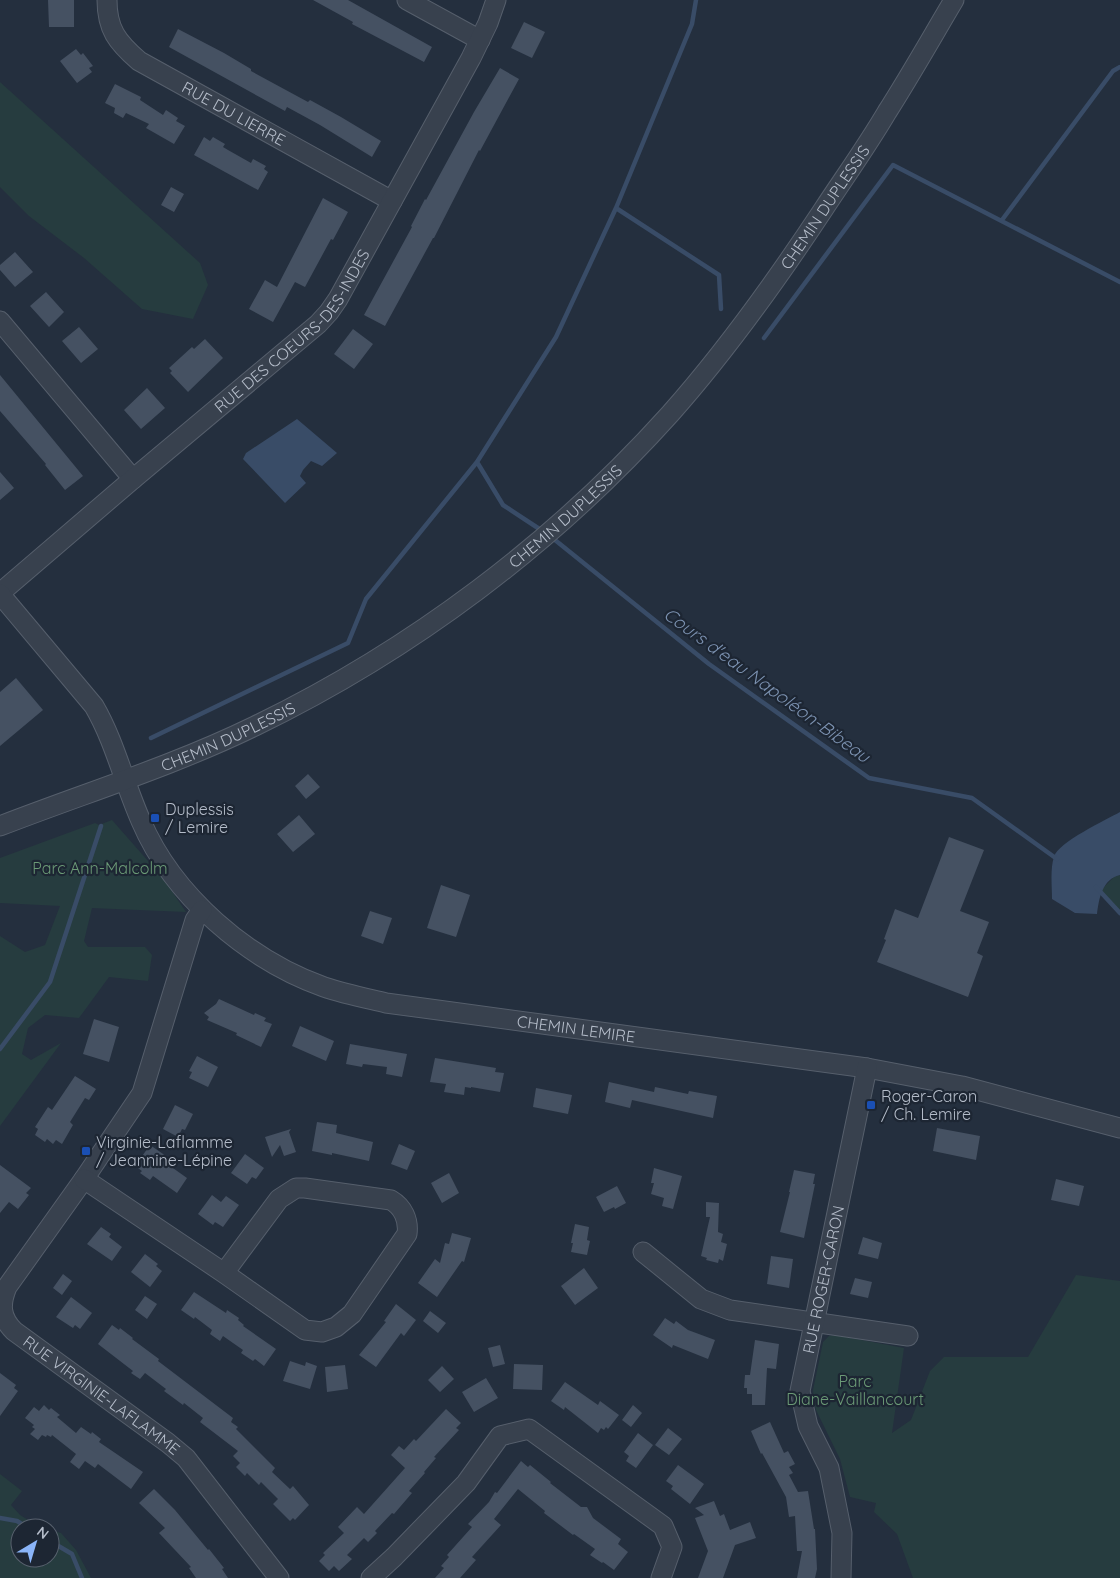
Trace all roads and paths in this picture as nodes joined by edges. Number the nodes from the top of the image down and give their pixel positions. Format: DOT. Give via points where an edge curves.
graph roads {
  1 [pos="107,0"];
  2 [pos="407,0"];
  3 [pos="496,0"];
  4 [pos="954,0"];
  5 [pos="480,40"];
  6 [pos="392,201"];
  7 [pos="0,321"];
  8 [pos="133,479"];
  9 [pos="0,594"];
  10 [pos="126,781"];
  11 [pos="0,826"];
  12 [pos="202,910"];
  13 [pos="867,1068"];
  14 [pos="1120,1128"];
  15 [pos="84,1179"];
  16 [pos="643,1252"];
  17 [pos="224,1273"];
  18 [pos="814,1322"];
  19 [pos="908,1336"];
  20 [pos="279,1578"];
  21 [pos="371,1578"];
  22 [pos="661,1578"];
  23 [pos="841,1578"];
  1 -- 6 [label="street, RUE DU LIERRE" via="113,33 139,61"];
  2 -- 5 [label="street"];
  3 -- 5 [label="street, RUE DES COEURS-DES-INDES"];
  4 -- 10 [label="street, CHEMIN DUPLESSIS" via="888,111 766,294 671,413 595,491 515,562 390,651 255,727"];
  5 -- 6 [label="street, RUE DES COEURS-DES-INDES"];
  6 -- 8 [label="street, RUE DES COEURS-DES-INDES" via="329,312 318,324"];
  7 -- 8 [label="street"];
  8 -- 9 [label="street, RUE DES COEURS-DES-INDES"];
  9 -- 10 [label="street, CHEMIN LEMIRE" via="94,706"];
  10 -- 11 [label="street, CHEMIN DUPLESSIS"];
  10 -- 12 [label="street, CHEMIN LEMIRE" via="150,838 172,873"];
  12 -- 13 [label="street, CHEMIN LEMIRE" via="235,938 266,958 323,986 348,994 462,1014"];
  12 -- 15 [label="street, RUE VIRGINIE-LAFLAMME" via="195,920 142,1093"];
  13 -- 14 [label="street, CHEMIN LEMIRE" via="962,1086"];
  13 -- 18 [label="street, RUE ROGER-CARON"];
  15 -- 17 [label="street"];
  15 -- 20 [label="street, RUE VIRGINIE-LAFLAMME" via="7,1287 0,1305 2,1315 14,1331 186,1458"];
  16 -- 18 [label="street" via="701,1299 730,1310"];
  17 -- 17 [label="street" via="305,1330 322,1332 336,1327 352,1314 407,1234 408,1227 399,1204 391,1200 296,1188 279,1199"];
  18 -- 19 [label="street"];
  18 -- 23 [label="street, RUE ROGER-CARON" via="800,1391 808,1426 829,1468 842,1533"];
  21 -- 22 [label="street" via="466,1483 500,1436 529,1429 663,1526 672,1548"];
}
